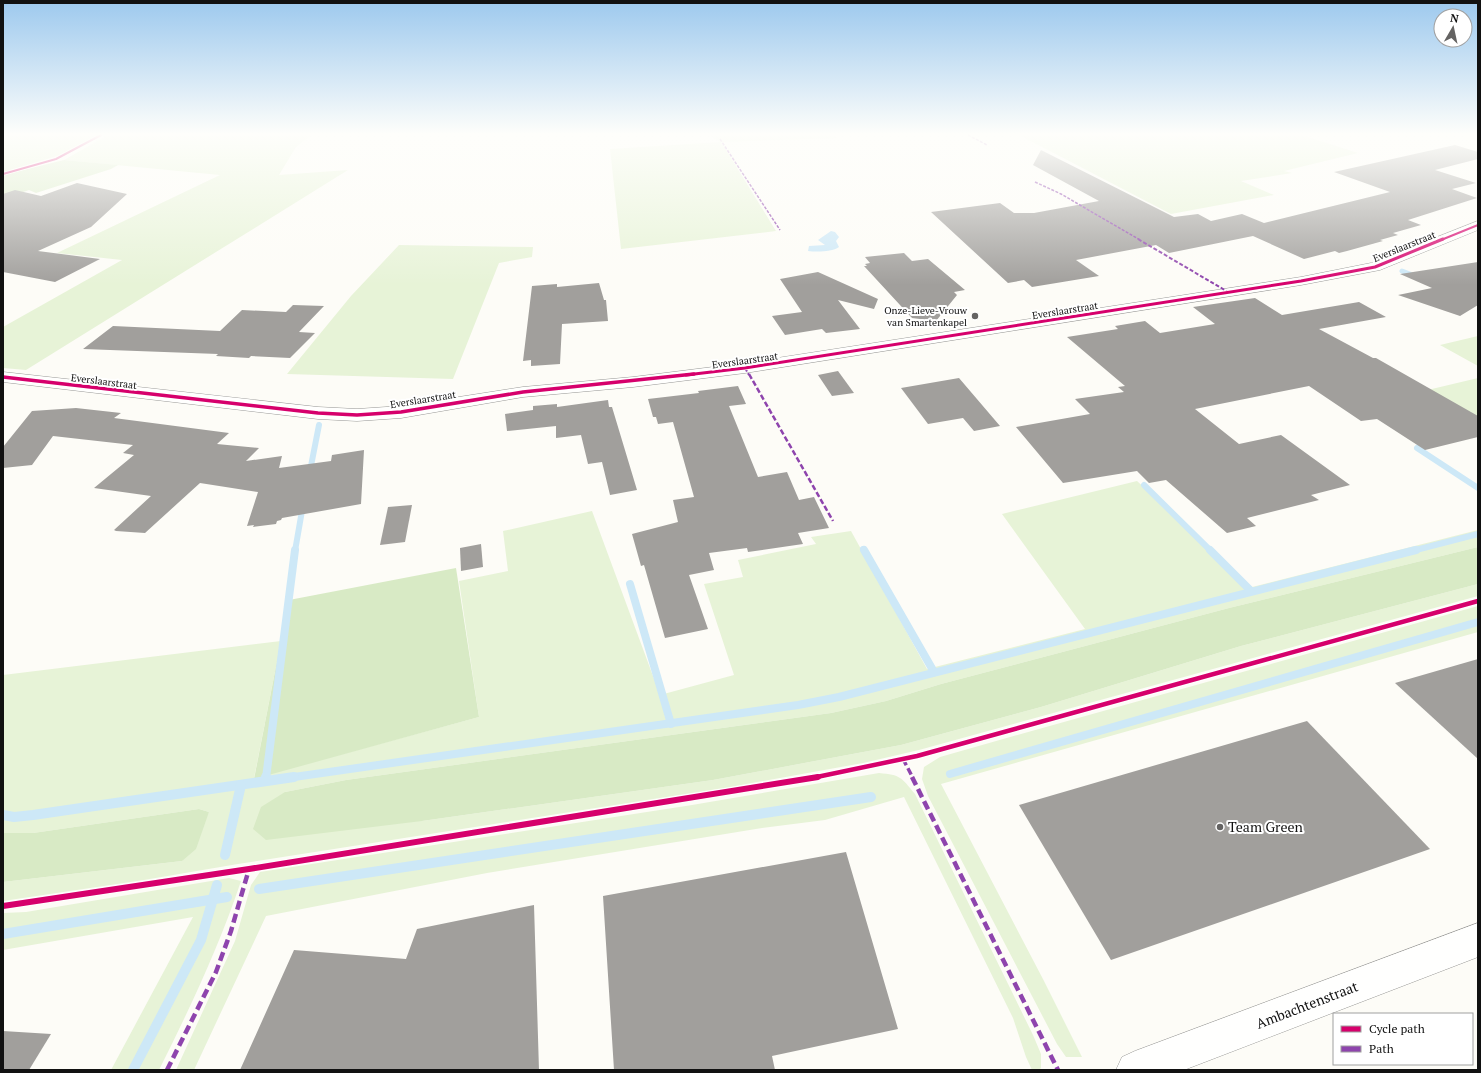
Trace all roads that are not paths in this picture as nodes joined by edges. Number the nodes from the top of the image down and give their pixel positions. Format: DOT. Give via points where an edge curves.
graph roads {
  1 [pos="1478,225"];
  2 [pos="3,377"];
  3 [pos="1478,940"];
  4 [pos="1135,1070"];
  1 -- 2 [label="street, Everslaarstraat" via="1375,267 1301,281 746,368 523,392 401,412 318,414"];
  3 -- 4 [label="street, Ambachtenstraat"];
}
